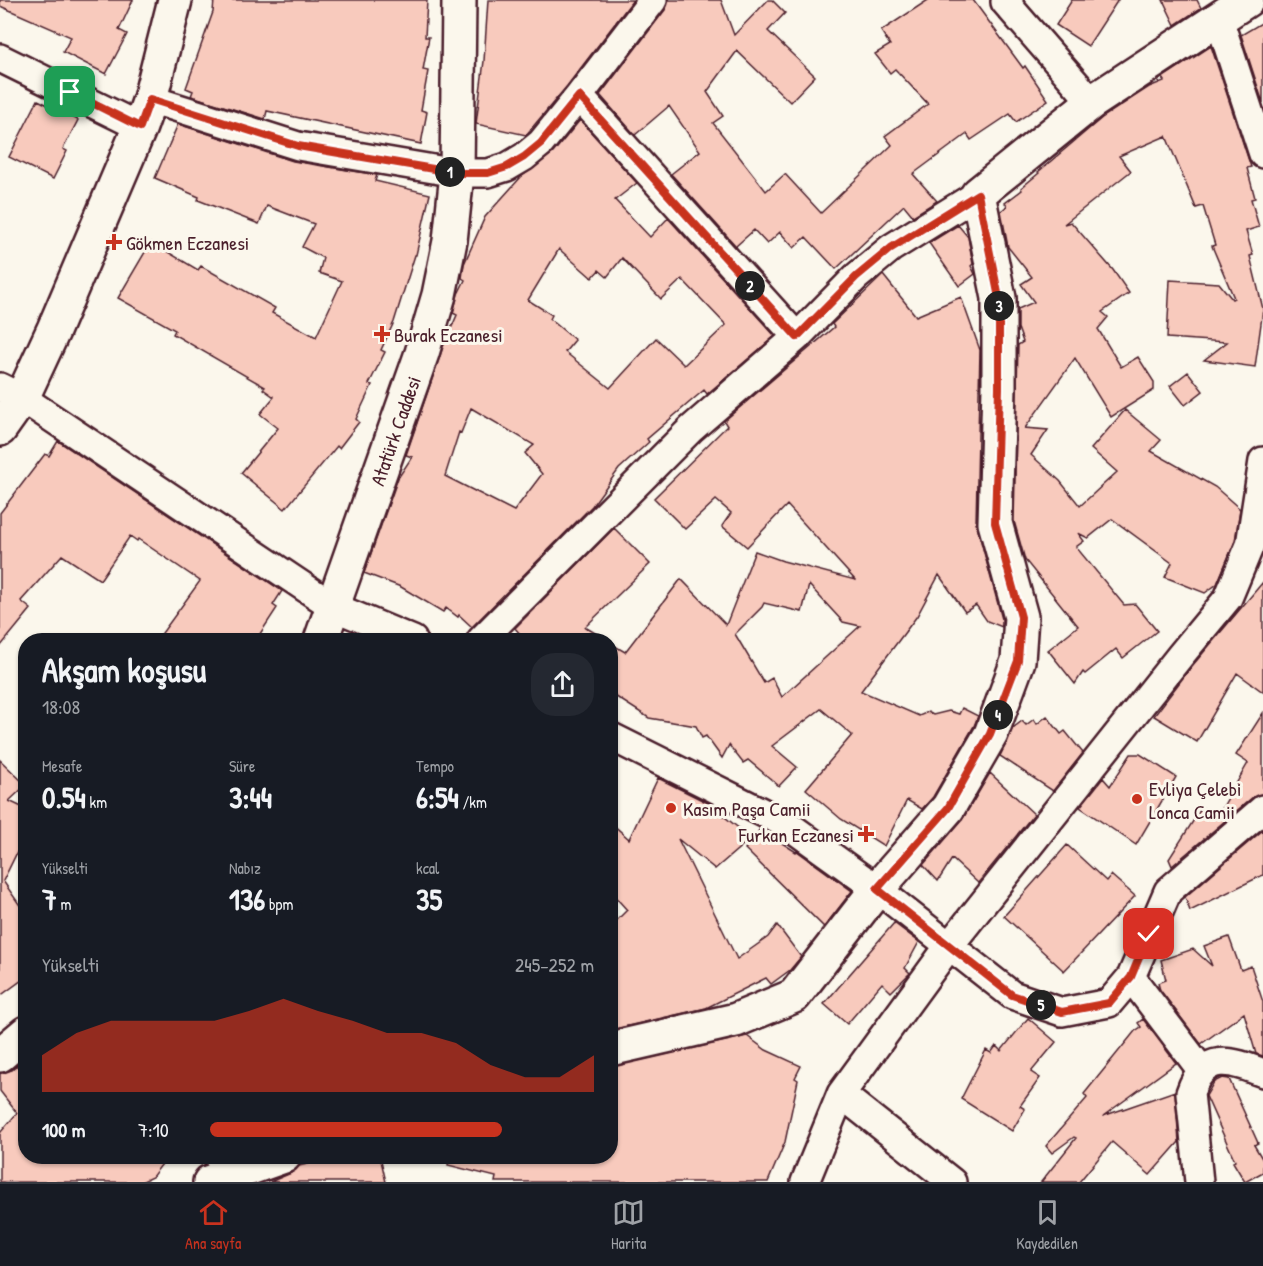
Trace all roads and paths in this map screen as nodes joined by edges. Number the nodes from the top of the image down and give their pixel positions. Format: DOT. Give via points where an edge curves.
graph roads {
  1 [pos="176,0"];
  2 [pos="459,0"];
  3 [pos="652,0"];
  4 [pos="1009,0"];
  5 [pos="1246,0"];
  6 [pos="1220,19"];
  7 [pos="0,58"];
  8 [pos="579,96"];
  9 [pos="1092,102"];
  10 [pos="145,113"];
  11 [pos="1263,154"];
  12 [pos="457,173"];
  13 [pos="978,194"];
  14 [pos="797,337"];
  15 [pos="11,393"];
  16 [pos="0,429"];
  17 [pos="1263,461"];
  18 [pos="334,607"];
  19 [pos="324,633"];
  20 [pos="396,633"];
  21 [pos="488,633"];
  22 [pos="618,740"];
  23 [pos="1263,809"];
  24 [pos="877,889"];
  25 [pos="949,946"];
  26 [pos="1131,977"];
  27 [pos="18,1040"];
  28 [pos="618,1047"];
  29 [pos="0,1055"];
  30 [pos="1202,1071"];
  31 [pos="1263,1073"];
  32 [pos="841,1094"];
  33 [pos="256,1164"];
  34 [pos="221,1174"];
  35 [pos="805,1182"];
  36 [pos="952,1182"];
  37 [pos="1199,1182"];
  1 -- 10 [label="street"];
  2 -- 12 [label="street, Atatürk Caddesi"];
  3 -- 8 [label="street"];
  4 -- 9 [label="street" via="1005,2"];
  5 -- 6 [label="street"];
  6 -- 9 [label="street"];
  6 -- 11 [label="street"];
  7 -- 10 [label="street"];
  8 -- 12 [label="street" via="541,143 524,157 488,173"];
  8 -- 14 [label="street"];
  9 -- 13 [label="street"];
  10 -- 12 [label="street" via="298,146"];
  10 -- 15 [label="street" via="54,329"];
  12 -- 18 [label="street, Atatürk Caddesi" via="439,296"];
  13 -- 14 [label="street" via="891,248 856,277"];
  13 -- 24 [label="street" via="999,298 995,523 1021,617 1018,661 990,734 948,808"];
  14 -- 21 [label="street" via="691,429"];
  15 -- 16 [label="street"];
  15 -- 18 [label="street"];
  17 -- 25 [label="street" via="1250,545 1228,598"];
  18 -- 19 [label="street, Atatürk Caddesi"];
  18 -- 20 [label="street"];
  22 -- 24 [label="street" via="788,825"];
  23 -- 26 [label="street" via="1168,891"];
  24 -- 25 [label="street"];
  24 -- 28 [label="street" via="794,996 736,1020"];
  25 -- 26 [label="street" via="1012,995 1062,1012 1109,1003"];
  25 -- 32 [label="street"];
  26 -- 30 [label="street"];
  27 -- 29 [label="street"];
  30 -- 31 [label="street" via="1225,1061"];
  30 -- 37 [label="street" via="1190,1093"];
  32 -- 35 [label="street"];
  32 -- 36 [label="street"];
  33 -- 34 [label="street"];
}
